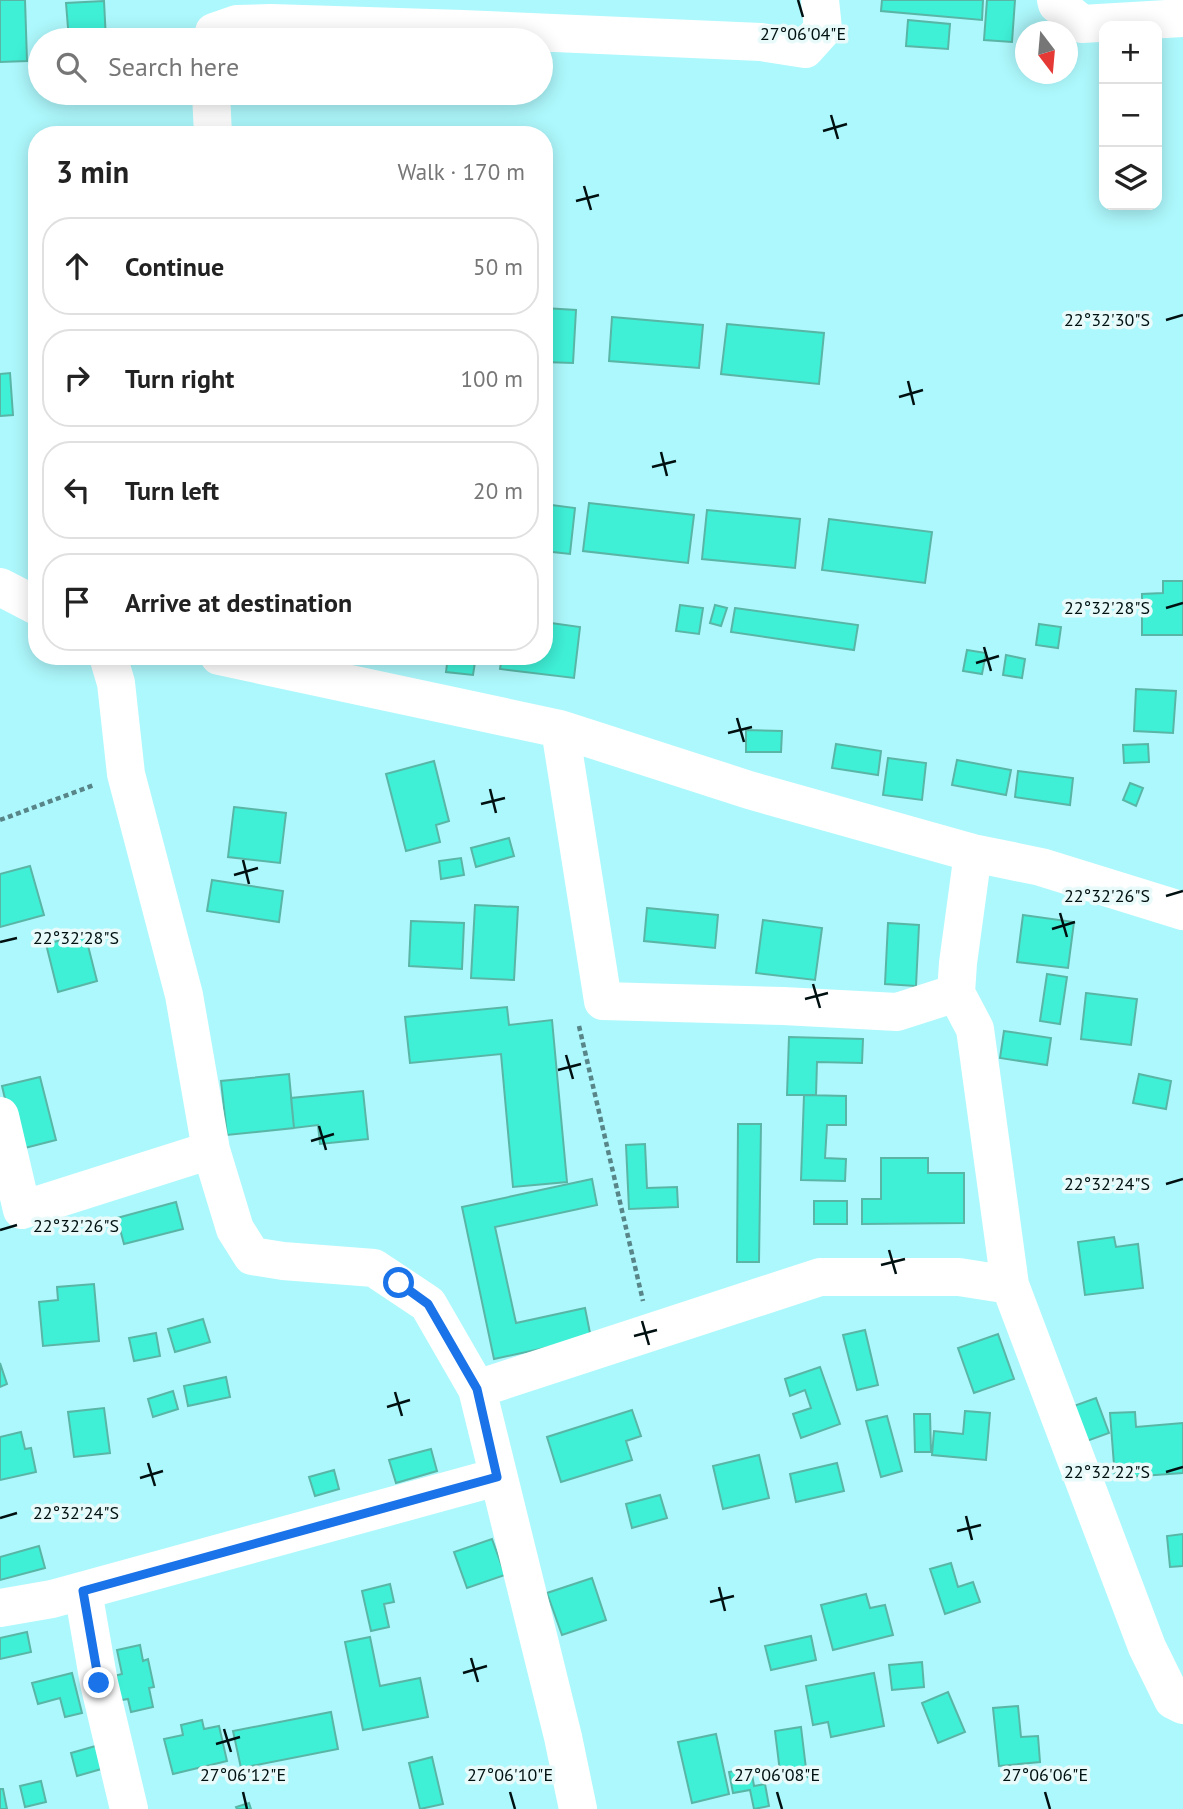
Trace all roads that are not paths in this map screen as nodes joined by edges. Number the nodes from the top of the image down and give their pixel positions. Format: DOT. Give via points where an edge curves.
graph roads {
  1 [pos="820,0"];
  2 [pos="1056,0"];
  3 [pos="1183,18"];
  4 [pos="226,28"];
  5 [pos="400,28"];
  6 [pos="553,34"];
  7 [pos="212,105"];
  8 [pos="213,126"];
  9 [pos="0,587"];
  10 [pos="28,601"];
  11 [pos="111,665"];
  12 [pos="261,665"];
  13 [pos="560,729"];
  14 [pos="973,853"];
  15 [pos="1183,911"];
  16 [pos="956,993"];
  17 [pos="0,1116"];
  18 [pos="211,1150"];
  19 [pos="11,1213"];
  20 [pos="1010,1285"];
  21 [pos="477,1389"];
  22 [pos="497,1477"];
  23 [pos="83,1591"];
  24 [pos="0,1608"];
  25 [pos="1183,1705"];
  26 [pos="129,1809"];
  27 [pos="578,1809"];
  1 -- 6 [label="street" via="823,29 805,49 761,42"];
  2 -- 3 [label="street" via="1082,24"];
  4 -- 5 [label="street" via="271,23"];
  7 -- 8 [label="street"];
  9 -- 10 [label="street"];
  11 -- 18 [label="street" via="126,774 184,995"];
  12 -- 13 [label="street"];
  13 -- 14 [label="street" via="749,790"];
  13 -- 16 [label="street" via="603,1001 897,1012"];
  14 -- 15 [label="street" via="1041,867"];
  14 -- 16 [label="street"];
  16 -- 20 [label="street" via="975,1029"];
  17 -- 19 [label="street"];
  18 -- 19 [label="street"];
  18 -- 21 [label="street" via="235,1229 252,1256 374,1268 428,1304"];
  20 -- 21 [label="street" via="959,1277 820,1277"];
  20 -- 25 [label="street" via="1147,1647 1173,1700"];
  21 -- 22 [label="street"];
  22 -- 23 [label="street"];
  22 -- 27 [label="street"];
  23 -- 24 [label="street"];
  23 -- 26 [label="street"];
}
